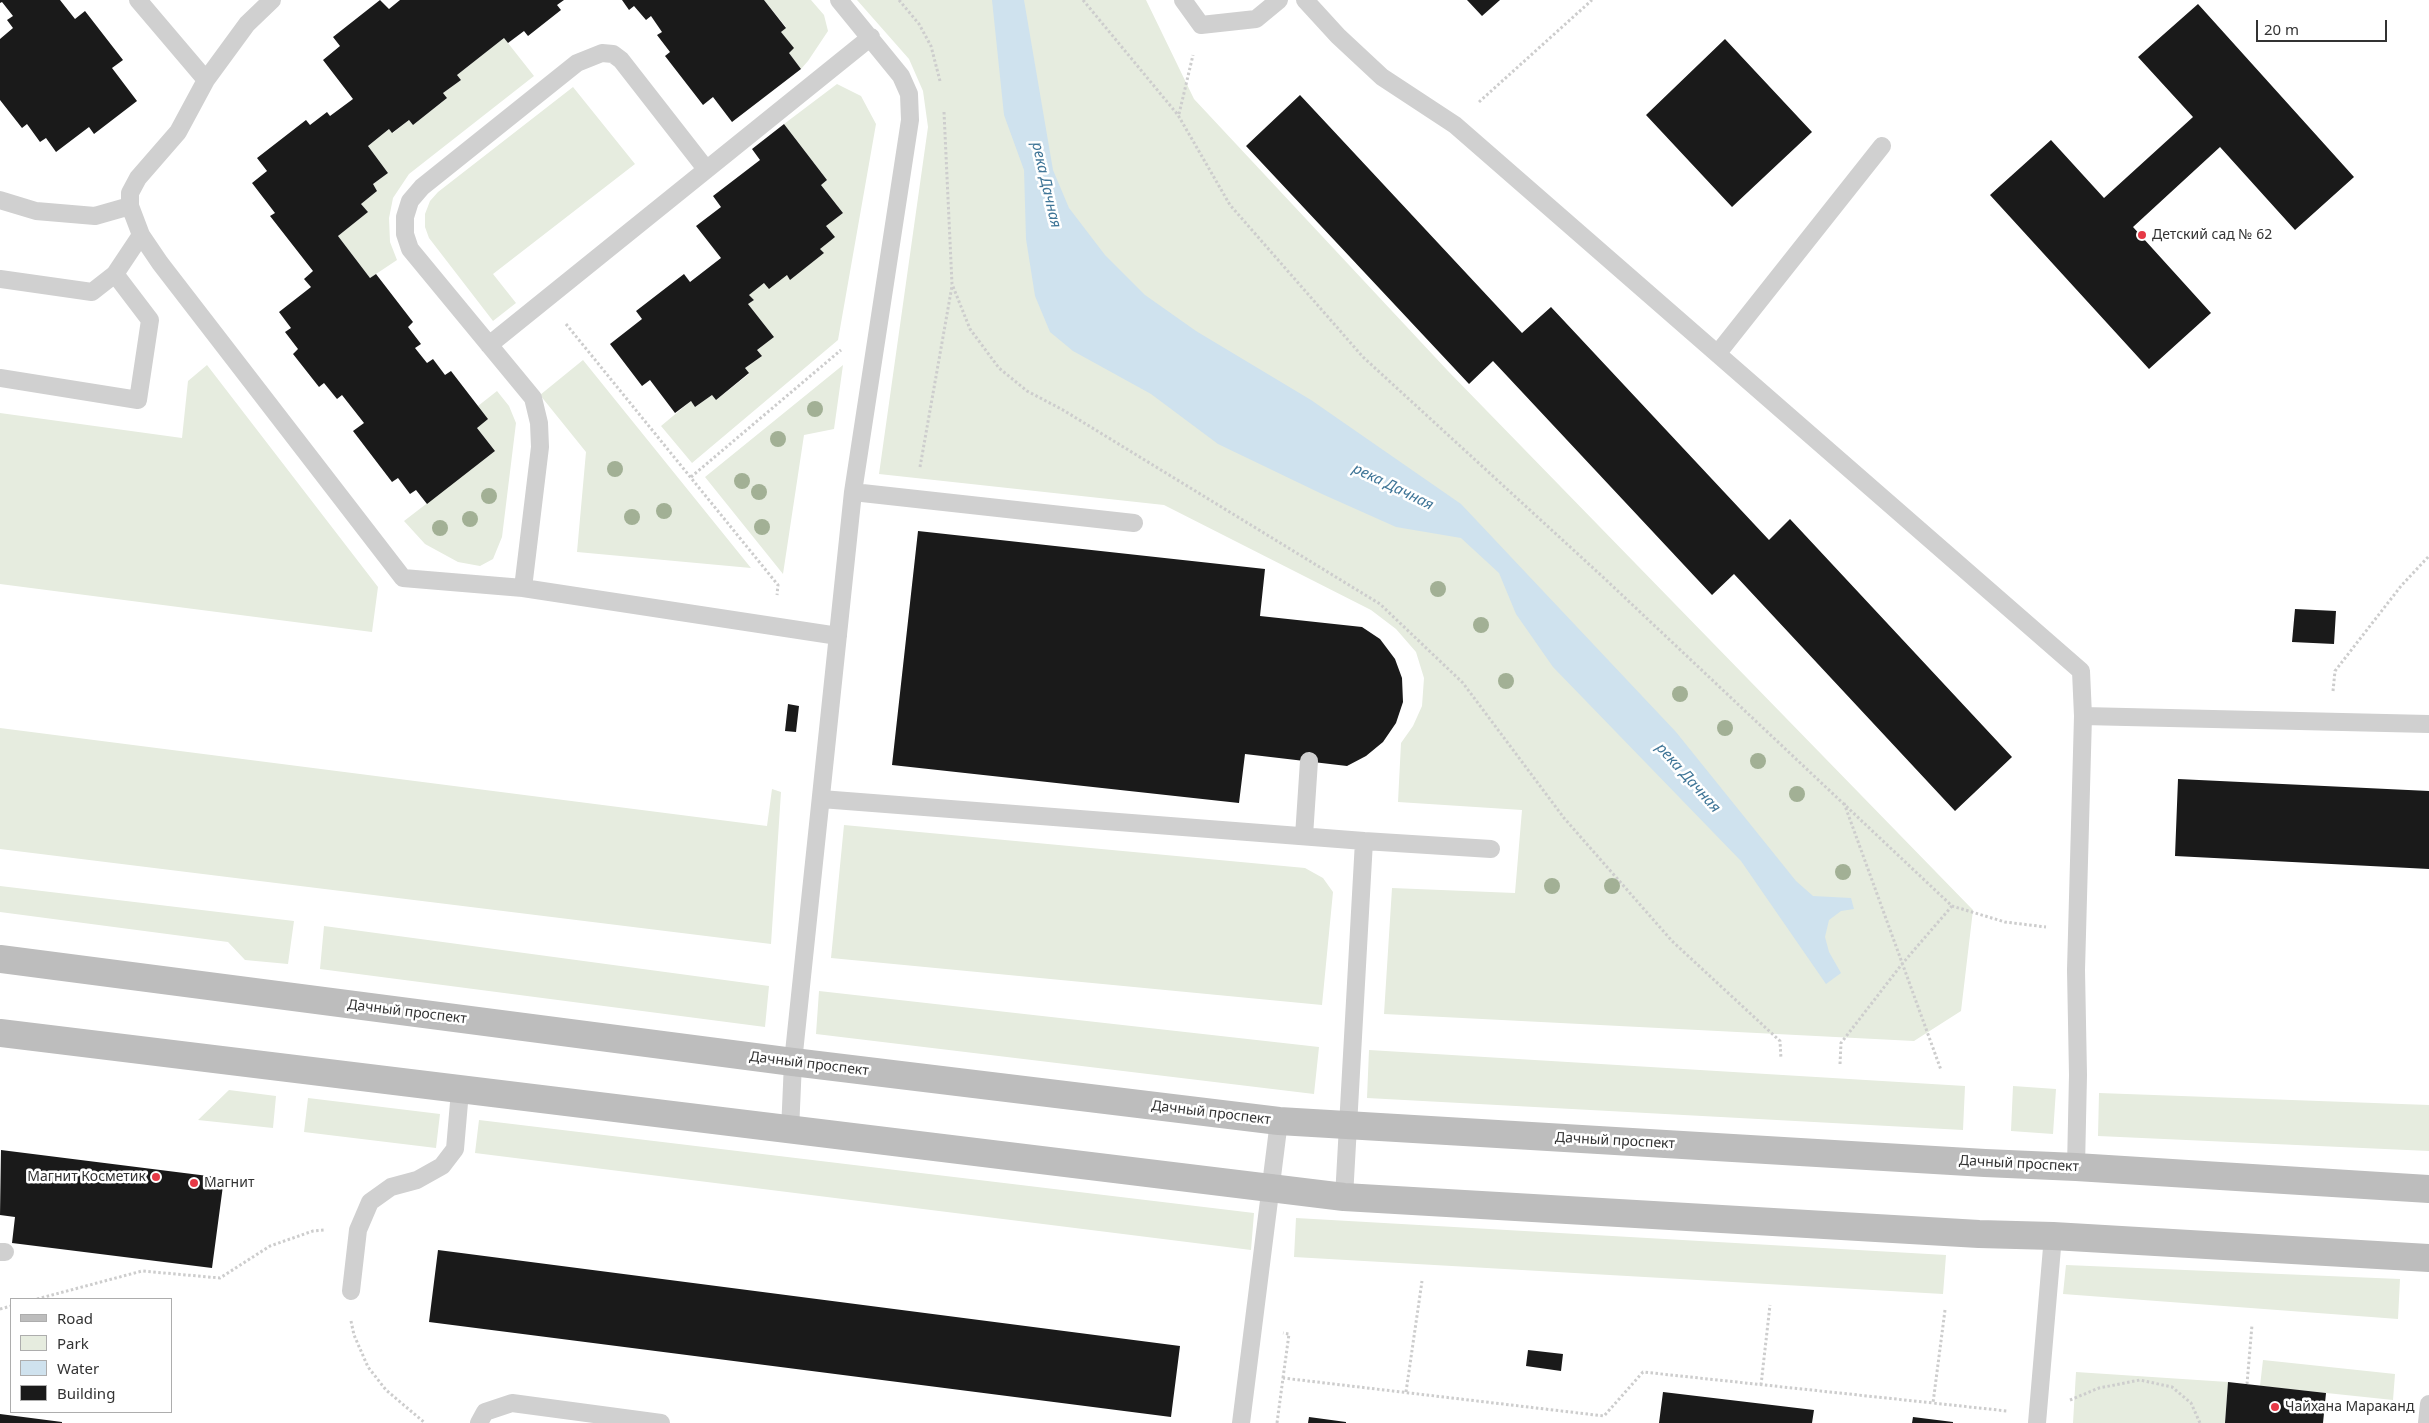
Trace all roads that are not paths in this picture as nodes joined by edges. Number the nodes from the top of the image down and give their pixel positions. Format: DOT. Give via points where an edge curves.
graph roads {
  1 [pos="138,0"];
  2 [pos="272,0"];
  3 [pos="839,0"];
  4 [pos="1182,0"];
  5 [pos="1279,0"];
  6 [pos="1305,0"];
  7 [pos="871,37"];
  8 [pos="206,80"];
  9 [pos="1882,146"];
  10 [pos="706,169"];
  11 [pos="0,200"];
  12 [pos="130,206"];
  13 [pos="141,235"];
  14 [pos="116,274"];
  15 [pos="0,279"];
  16 [pos="489,345"];
  17 [pos="1718,353"];
  18 [pos="0,378"];
  19 [pos="853,492"];
  20 [pos="1134,522"];
  21 [pos="523,588"];
  22 [pos="838,636"];
  23 [pos="2083,716"];
  24 [pos="2429,724"];
  25 [pos="1309,761"];
  26 [pos="821,799"];
  27 [pos="1304,836"];
  28 [pos="1364,841"];
  29 [pos="1491,850"];
  30 [pos="0,959"];
  31 [pos="0,1033"];
  32 [pos="793,1062"];
  33 [pos="460,1091"];
  34 [pos="1279,1122"];
  35 [pos="1348,1126"];
  36 [pos="790,1131"];
  37 [pos="2076,1167"];
  38 [pos="1270,1189"];
  39 [pos="2429,1189"];
  40 [pos="1344,1197"];
  41 [pos="2053,1236"];
  42 [pos="2429,1258"];
  43 [pos="351,1291"];
  44 [pos="2429,1404"];
  45 [pos="2038,1418"];
  46 [pos="479,1423"];
  47 [pos="661,1423"];
  48 [pos="1241,1423"];
  49 [pos="2427,1423"];
  1 -- 8 [label="lane"];
  2 -- 8 [label="lane" via="247,24"];
  3 -- 7 [label="lane"];
  4 -- 5 [label="lane" via="1201,25 1256,19"];
  6 -- 17 [label="lane" via="1382,77 1455,125"];
  7 -- 10 [label="lane"];
  7 -- 19 [label="lane" via="901,76 909,94 910,120"];
  8 -- 12 [label="lane" via="178,132 138,178 130,193"];
  9 -- 17 [label="lane"];
  10 -- 16 [label="lane"];
  10 -- 16 [label="lane" via="621,60 613,54 602,53 577,63 422,187 410,201 405,217 405,234 410,249"];
  11 -- 12 [label="lane" via="36,211 95,216"];
  12 -- 13 [label="lane"];
  13 -- 14 [label="lane"];
  13 -- 21 [label="lane" via="160,264 403,578"];
  14 -- 15 [label="lane" via="92,292"];
  14 -- 18 [label="lane" via="150,320 138,400"];
  16 -- 21 [label="lane" via="533,398 539,423 540,447"];
  17 -- 23 [label="lane" via="2081,671"];
  19 -- 20 [label="lane"];
  19 -- 22 [label="lane"];
  21 -- 22 [label="lane"];
  22 -- 26 [label="lane"];
  23 -- 24 [label="lane"];
  23 -- 37 [label="lane"];
  25 -- 27 [label="lane"];
  26 -- 27 [label="lane"];
  26 -- 32 [label="lane"];
  27 -- 28 [label="lane"];
  28 -- 29 [label="lane"];
  28 -- 35 [label="lane"];
  30 -- 32 [label="main road, Дачный проспект"];
  31 -- 33 [label="main road"];
  32 -- 34 [label="main road, Дачный проспект"];
  32 -- 36 [label="lane"];
  33 -- 36 [label="main road"];
  33 -- 43 [label="lane" via="455,1149 442,1166 417,1180 391,1188 370,1202 358,1230"];
  34 -- 35 [label="main road, Дачный проспект"];
  34 -- 38 [label="lane"];
  35 -- 37 [label="main road, Дачный проспект"];
  35 -- 40 [label="lane"];
  36 -- 38 [label="main road"];
  37 -- 39 [label="main road, Дачный проспект"];
  38 -- 40 [label="main road"];
  38 -- 48 [label="lane"];
  40 -- 41 [label="main road"];
  41 -- 42 [label="main road"];
  41 -- 45 [label="lane"];
  44 -- 49 [label="lane"];
  46 -- 47 [label="lane" via="485,1412 512,1403"];
}
